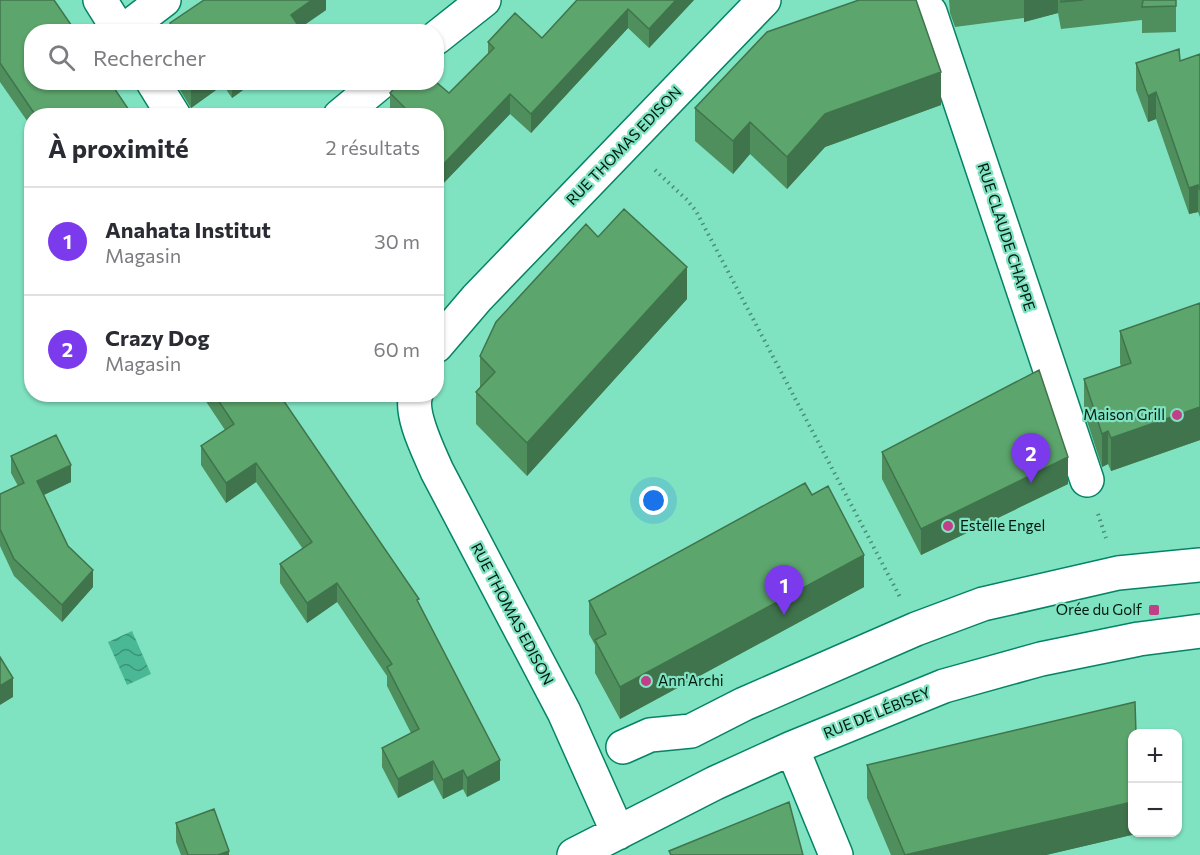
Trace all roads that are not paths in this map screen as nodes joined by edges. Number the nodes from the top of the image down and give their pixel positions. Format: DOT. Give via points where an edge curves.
graph roads {
  1 [pos="100,0"];
  2 [pos="164,0"];
  3 [pos="484,0"];
  4 [pos="763,0"];
  5 [pos="917,0"];
  6 [pos="116,24"];
  7 [pos="132,24"];
  8 [pos="444,32"];
  9 [pos="158,90"];
  10 [pos="371,90"];
  11 [pos="169,108"];
  12 [pos="350,108"];
  13 [pos="444,337"];
  14 [pos="411,402"];
  15 [pos="1087,480"];
  16 [pos="1200,566"];
  17 [pos="1200,631"];
  18 [pos="623,747"];
  19 [pos="792,748"];
  20 [pos="618,833"];
  21 [pos="574,855"];
  22 [pos="836,855"];
  1 -- 6 [label="street"];
  2 -- 7 [label="street"];
  3 -- 8 [label="street"];
  4 -- 13 [label="street, RUE THOMAS EDISON"];
  5 -- 15 [label="street, RUE CLAUDE CHAPPE" via="930,12"];
  9 -- 11 [label="street"];
  10 -- 12 [label="street"];
  14 -- 20 [label="street, RUE THOMAS EDISON" via="437,471 564,712"];
  16 -- 18 [label="street" via="1118,573 983,604 916,629 692,730 650,735"];
  17 -- 19 [label="street, RUE DE LÉBISEY" via="1041,659 944,686"];
  19 -- 20 [label="street, RUE DE LÉBISEY"];
  19 -- 22 [label="street"];
  20 -- 21 [label="street, RUE DE LÉBISEY"];
}
